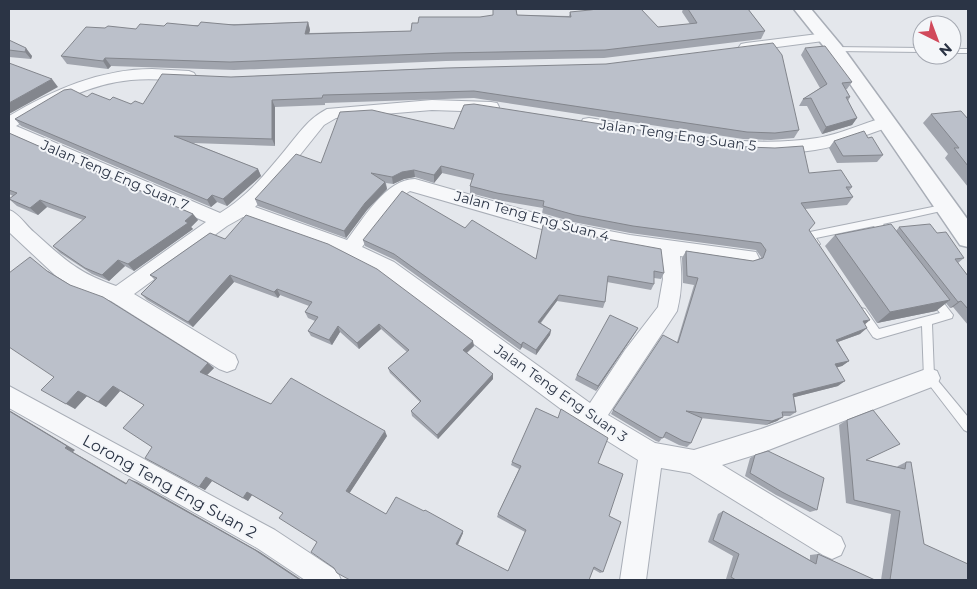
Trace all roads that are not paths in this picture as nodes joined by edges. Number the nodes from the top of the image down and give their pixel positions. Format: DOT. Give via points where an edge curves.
graph roads {
  1 [pos="802,9"];
  2 [pos="831,43"];
  3 [pos="734,48"];
  4 [pos="912,49"];
  5 [pos="201,77"];
  6 [pos="511,110"];
  7 [pos="569,119"];
  8 [pos="886,122"];
  9 [pos="9,123"];
  10 [pos="9,129"];
  11 [pos="946,208"];
  12 [pos="241,209"];
  13 [pos="221,220"];
  14 [pos="876,222"];
  15 [pos="11,228"];
  16 [pos="968,236"];
  17 [pos="894,245"];
  18 [pos="669,248"];
  19 [pos="350,249"];
  20 [pos="821,252"];
  21 [pos="749,258"];
  22 [pos="924,284"];
  23 [pos="118,295"];
  24 [pos="855,302"];
  25 [pos="927,321"];
  26 [pos="227,362"];
  27 [pos="929,378"];
  28 [pos="9,396"];
  29 [pos="593,419"];
  30 [pos="968,426"];
  31 [pos="651,454"];
  32 [pos="694,462"];
  33 [pos="832,546"];
  34 [pos="328,580"];
  35 [pos="633,580"];
  1 -- 2 [label="street"];
  2 -- 3 [label="street"];
  2 -- 4 [label="lane"];
  2 -- 8 [label="street"];
  5 -- 9 [label="street" via="148,74 113,77 64,92"];
  6 -- 12 [label="street" via="455,105 333,113 318,121 266,185"];
  7 -- 8 [label="street, Jalan Teng Eng Suan 5" via="743,147 772,148 819,143"];
  8 -- 11 [label="street"];
  10 -- 13 [label="street, Jalan Teng Eng Suan 7"];
  11 -- 14 [label="lane"];
  11 -- 16 [label="street"];
  12 -- 13 [label="street"];
  12 -- 19 [label="street, Jalan Teng Eng Suan 3"];
  13 -- 23 [label="street"];
  14 -- 17 [label="lane"];
  14 -- 20 [label="lane" via="810,236"];
  15 -- 23 [label="street" via="85,284"];
  18 -- 19 [label="street, Jalan Teng Eng Suan 4" via="572,230 435,189 407,185 396,191"];
  18 -- 21 [label="street, Jalan Teng Eng Suan 4"];
  18 -- 29 [label="street" via="672,279 667,311"];
  19 -- 29 [label="street, Jalan Teng Eng Suan 3" via="402,278"];
  22 -- 25 [label="lane" via="948,315"];
  23 -- 26 [label="street"];
  24 -- 25 [label="lane" via="877,334"];
  25 -- 27 [label="lane"];
  27 -- 30 [label="lane"];
  27 -- 32 [label="street, Jalan Teng Eng Suan 3" via="761,441"];
  28 -- 34 [label="street, Lorong Teng Eng Suan 2" via="266,539"];
  29 -- 31 [label="street, Jalan Teng Eng Suan 3"];
  31 -- 32 [label="street, Jalan Teng Eng Suan 3"];
  31 -- 35 [label="street"];
  32 -- 33 [label="street"];
}
